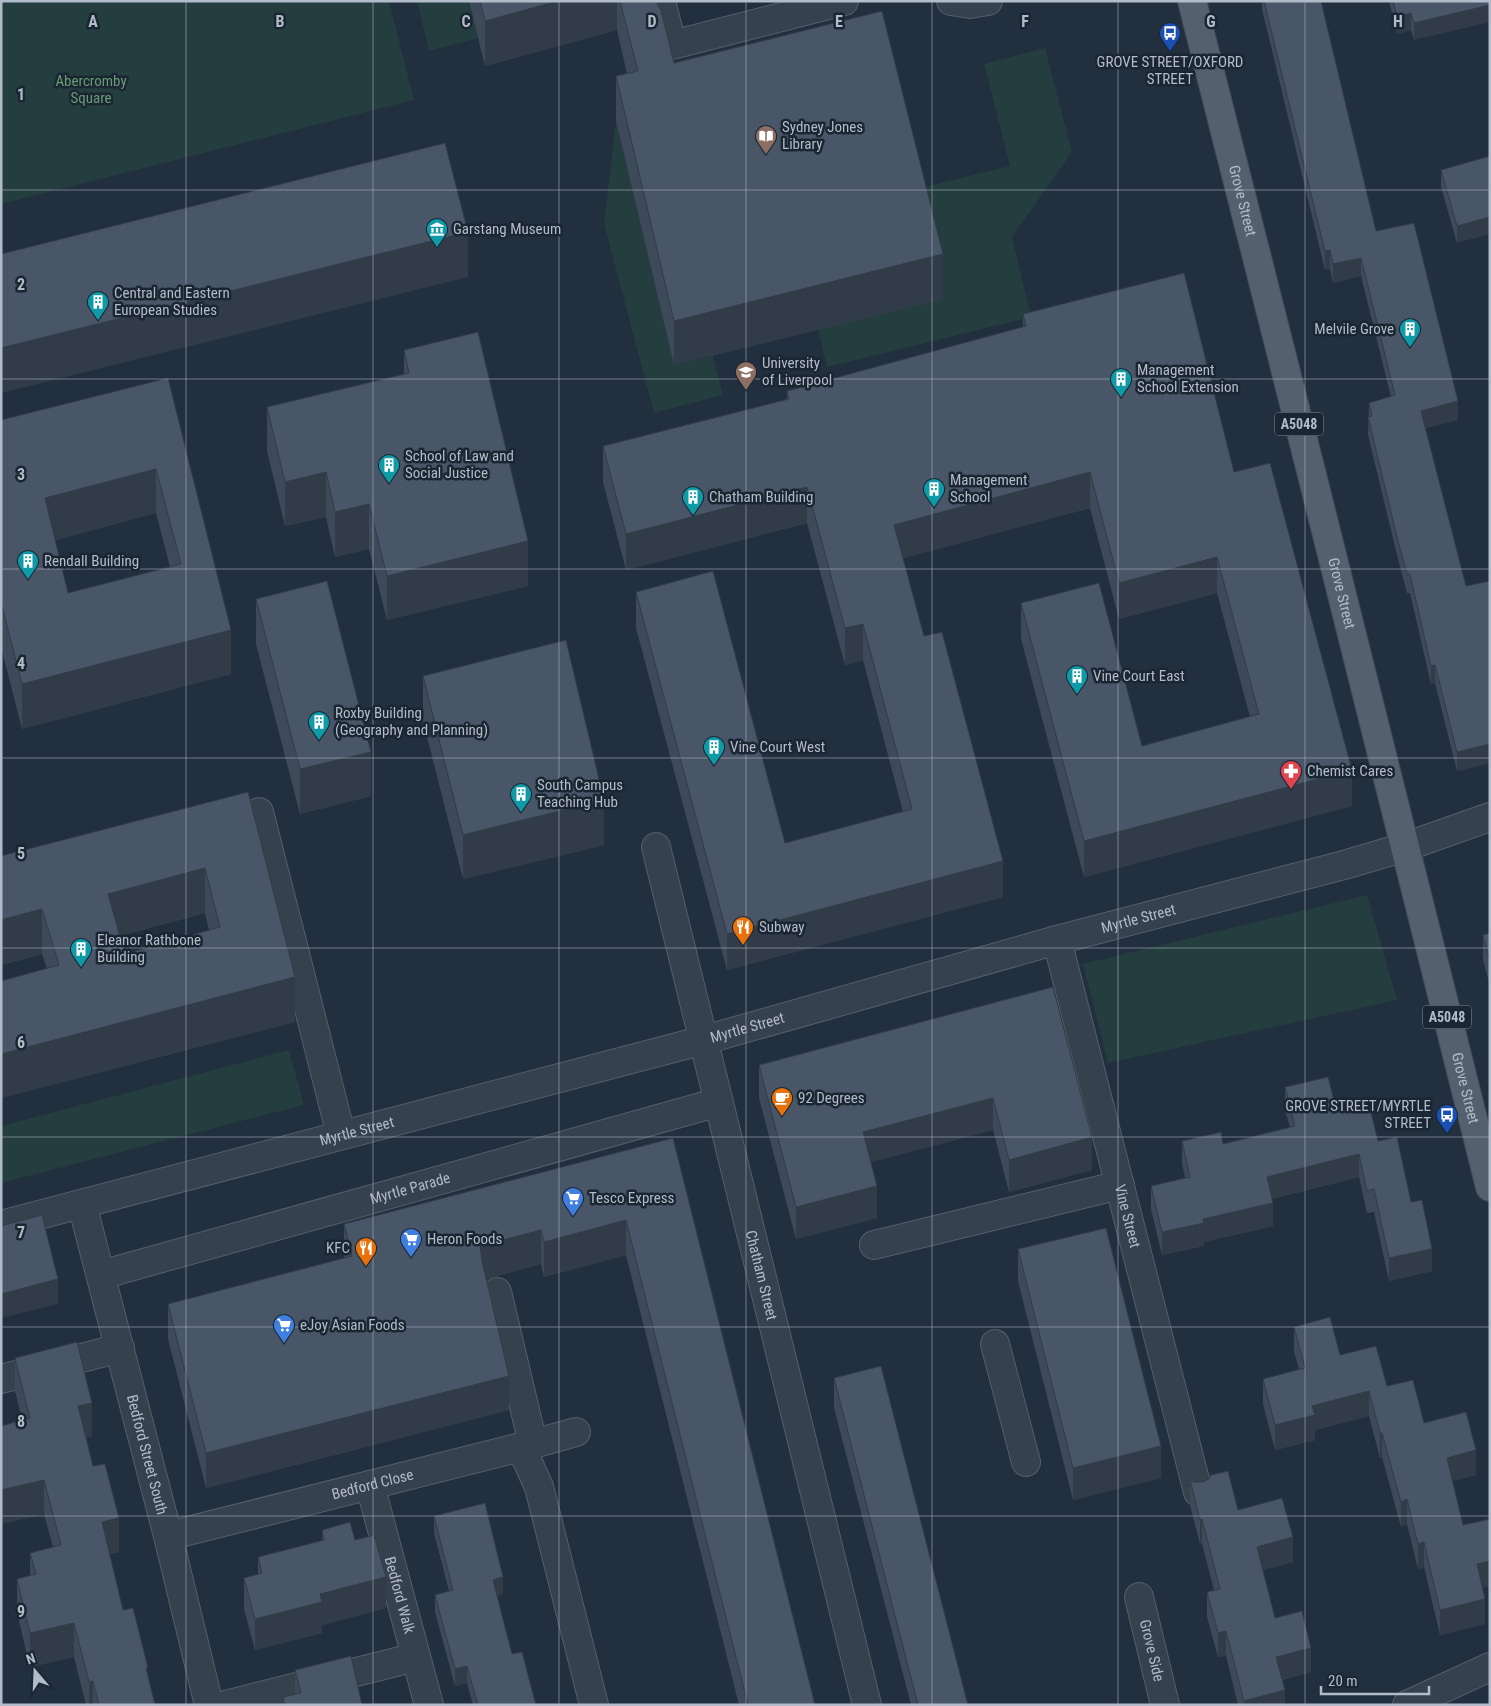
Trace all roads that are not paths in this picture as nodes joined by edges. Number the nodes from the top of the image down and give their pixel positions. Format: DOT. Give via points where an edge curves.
graph roads {
  1 [pos="661,1"];
  2 [pos="844,1"];
  3 [pos="951,1"];
  4 [pos="988,1"];
  5 [pos="1192,1"];
  6 [pos="259,812"];
  7 [pos="1490,818"];
  8 [pos="656,846"];
  9 [pos="1404,847"];
  10 [pos="1056,940"];
  11 [pos="704,1040"];
  12 [pos="719,1102"];
  13 [pos="341,1135"];
  14 [pos="1120,1185"];
  15 [pos="1490,1187"];
  16 [pos="82,1204"];
  17 [pos="1,1225"];
  18 [pos="874,1245"];
  19 [pos="101,1275"];
  20 [pos="497,1292"];
  21 [pos="995,1344"];
  22 [pos="120,1348"];
  23 [pos="1,1379"];
  24 [pos="576,1432"];
  25 [pos="527,1446"];
  26 [pos="1026,1462"];
  27 [pos="370,1485"];
  28 [pos="1198,1492"];
  29 [pos="168,1536"];
  30 [pos="1139,1597"];
  31 [pos="416,1657"];
  32 [pos="1490,1667"];
  33 [pos="210,1705"];
  34 [pos="225,1705"];
  35 [pos="429,1705"];
  36 [pos="594,1705"];
  37 [pos="867,1705"];
  38 [pos="1165,1705"];
  39 [pos="1406,1705"];
  1 -- 2 [label="street" via="672,44"];
  3 -- 4 [label="street" via="970,4"];
  5 -- 9 [label="main road, Grove Street / A5048"];
  6 -- 13 [label="street"];
  7 -- 9 [label="street, Myrtle Street"];
  8 -- 11 [label="street, Chatham Street"];
  9 -- 10 [label="street, Myrtle Street"];
  9 -- 15 [label="main road, Grove Street / A5048"];
  10 -- 11 [label="street, Myrtle Street"];
  10 -- 14 [label="street, Vine Street"];
  11 -- 12 [label="street, Chatham Street"];
  11 -- 13 [label="street, Myrtle Street"];
  12 -- 19 [label="street, Myrtle Parade"];
  12 -- 37 [label="street, Chatham Street"];
  13 -- 16 [label="street, Myrtle Street"];
  14 -- 18 [label="street"];
  14 -- 28 [label="street, Vine Street"];
  16 -- 17 [label="street, Myrtle Street"];
  16 -- 19 [label="street, Bedford Street South"];
  19 -- 22 [label="street, Bedford Street South"];
  20 -- 25 [label="street"];
  21 -- 26 [label="street"];
  22 -- 23 [label="street"];
  22 -- 29 [label="street, Bedford Street South"];
  24 -- 25 [label="street, Bedford Close"];
  25 -- 27 [label="street, Bedford Close"];
  25 -- 36 [label="street"];
  27 -- 29 [label="street, Bedford Close"];
  27 -- 31 [label="street, Bedford Walk"];
  29 -- 33 [label="street, Bedford Street South"];
  30 -- 38 [label="street, Grove Side"];
  31 -- 34 [label="street"];
  31 -- 35 [label="street, Bedford Walk"];
  32 -- 39 [label="street"];
}
